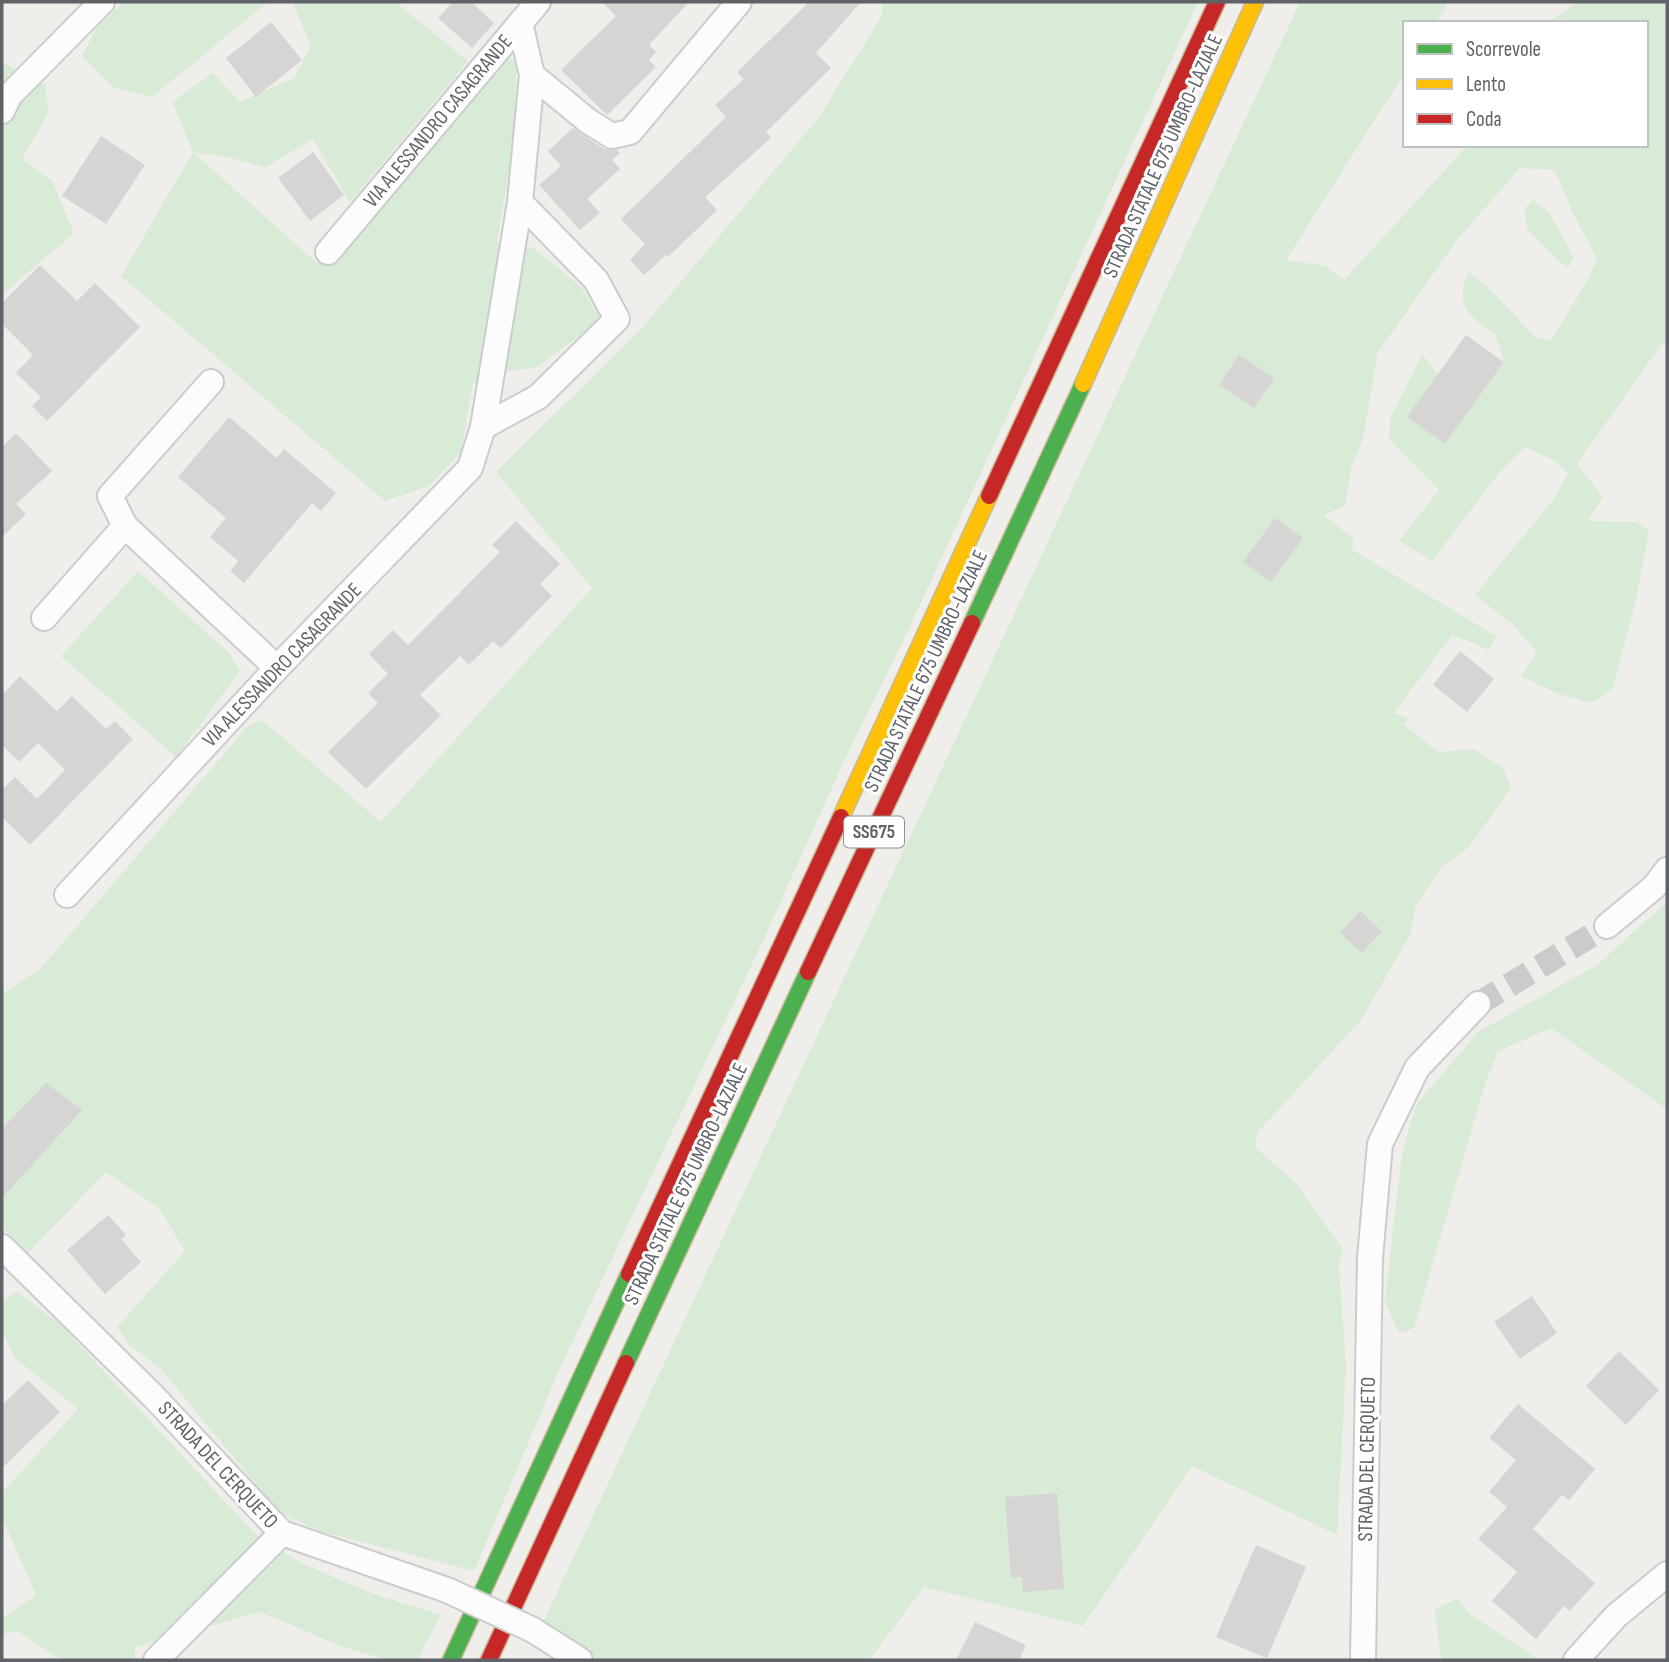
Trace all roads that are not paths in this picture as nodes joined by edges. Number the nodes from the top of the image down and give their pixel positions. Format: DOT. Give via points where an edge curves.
graph roads {
  1 [pos="102,2"];
  2 [pos="538,2"];
  3 [pos="739,2"];
  4 [pos="1217,2"];
  5 [pos="1255,2"];
  6 [pos="520,23"];
  7 [pos="532,75"];
  8 [pos="2,111"];
  9 [pos="520,202"];
  10 [pos="328,252"];
  11 [pos="211,382"];
  12 [pos="483,427"];
  13 [pos="125,526"];
  14 [pos="44,618"];
  15 [pos="278,668"];
  16 [pos="1667,870"];
  17 [pos="67,895"];
  18 [pos="1607,926"];
  19 [pos="1478,1004"];
  20 [pos="5,1258"];
  21 [pos="282,1533"];
  22 [pos="1667,1574"];
  23 [pos="156,1660"];
  24 [pos="451,1660"];
  25 [pos="489,1660"];
  26 [pos="580,1660"];
  27 [pos="1363,1660"];
  28 [pos="1576,1660"];
  1 -- 8 [label="street" via="10,95"];
  2 -- 6 [label="street, VIA ALESSANDRO CASAGRANDE"];
  3 -- 7 [label="street, VIA ALESSANDRO CASAGRANDE" via="630,132 612,136"];
  4 -- 24 [label="highway, STRADA STATALE 675 UMBRO-LAZIALE / SS675"];
  5 -- 25 [label="highway, STRADA STATALE 675 UMBRO-LAZIALE / SS675" via="1064,426"];
  6 -- 7 [label="street, VIA ALESSANDRO CASAGRANDE"];
  6 -- 10 [label="street, VIA ALESSANDRO CASAGRANDE"];
  7 -- 9 [label="street, VIA ALESSANDRO CASAGRANDE"];
  9 -- 12 [label="street, VIA ALESSANDRO CASAGRANDE"];
  9 -- 12 [label="street" via="596,280 617,319 538,397"];
  11 -- 13 [label="street" via="110,496"];
  12 -- 15 [label="street, VIA ALESSANDRO CASAGRANDE" via="470,468"];
  13 -- 14 [label="street"];
  13 -- 15 [label="street"];
  15 -- 17 [label="street, VIA ALESSANDRO CASAGRANDE"];
  16 -- 18 [label="street" via="1654,887"];
  19 -- 27 [label="street, STRADA DEL CERQUETO" via="1417,1068 1380,1144 1370,1258"];
  20 -- 21 [label="street, STRADA DEL CERQUETO" via="153,1396"];
  21 -- 23 [label="street"];
  21 -- 26 [label="street, STRADA DEL CERQUETO, bridge" via="447,1590 533,1630"];
  22 -- 28 [label="street" via="1616,1616"];
}
